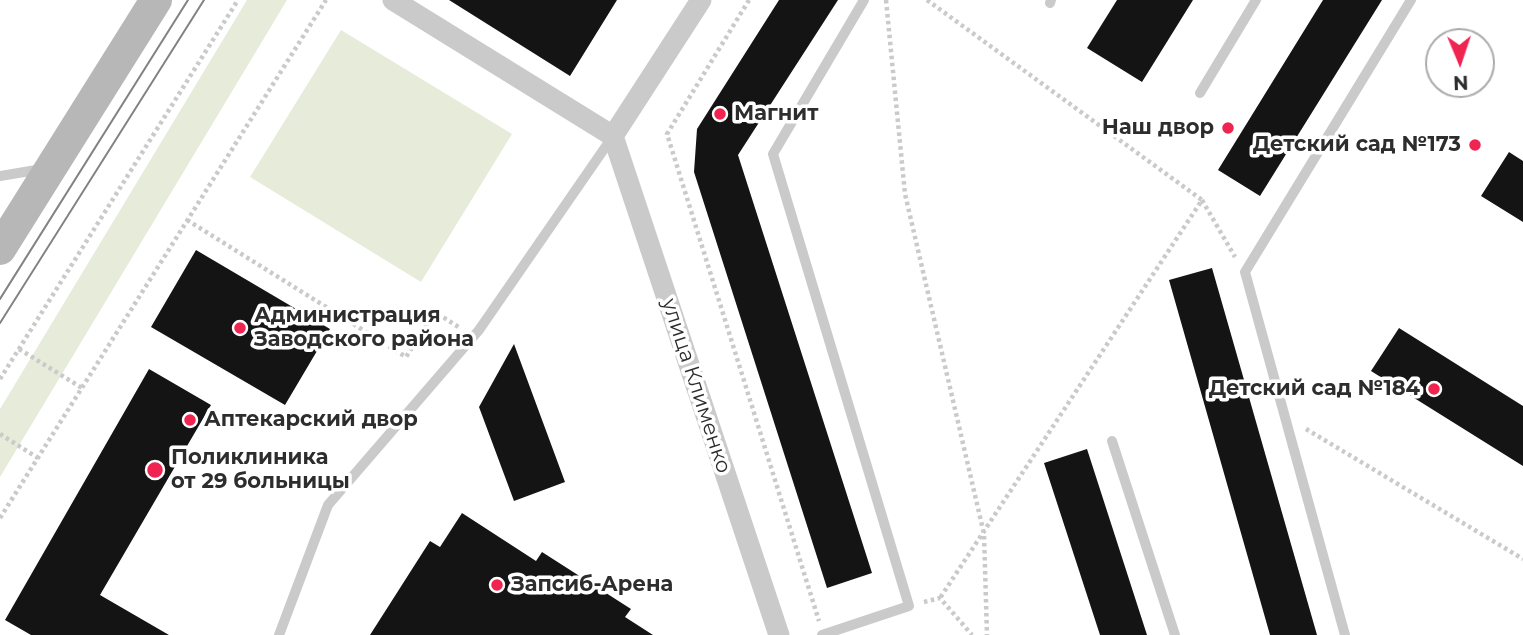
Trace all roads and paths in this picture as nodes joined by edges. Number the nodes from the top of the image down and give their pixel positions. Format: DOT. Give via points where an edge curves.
graph roads {
  1 [pos="156,0"];
  2 [pos="238,0"];
  3 [pos="326,0"];
  4 [pos="393,0"];
  5 [pos="701,0"];
  6 [pos="749,0"];
  7 [pos="864,0"];
  8 [pos="886,0"];
  9 [pos="927,0"];
  10 [pos="1256,0"];
  11 [pos="1411,0"];
  12 [pos="1200,93"];
  13 [pos="613,136"];
  14 [pos="52,167"];
  15 [pos="0,176"];
  16 [pos="1202,200"];
  17 [pos="187,220"];
  18 [pos="0,249"];
  19 [pos="1244,272"];
  20 [pos="474,336"];
  21 [pos="19,349"];
  22 [pos="0,379"];
  23 [pos="82,388"];
  24 [pos="1284,416"];
  25 [pos="0,434"];
  26 [pos="1112,441"];
  27 [pos="38,458"];
  28 [pos="0,518"];
  29 [pos="984,534"];
  30 [pos="1523,559"];
  31 [pos="940,598"];
  32 [pos="909,606"];
  33 [pos="279,635"];
  34 [pos="779,635"];
  35 [pos="823,635"];
  36 [pos="972,635"];
  37 [pos="987,635"];
  38 [pos="1175,635"];
  39 [pos="1345,635"];
  1 -- 14 [label="street"];
  2 -- 21 [label="path"];
  3 -- 17 [label="path"];
  4 -- 13 [label="street"];
  5 -- 13 [label="street"];
  6 -- 35 [label="path" via="667,134"];
  7 -- 32 [label="lane" via="772,154"];
  8 -- 29 [label="path" via="905,194"];
  9 -- 16 [label="path"];
  10 -- 12 [label="lane"];
  11 -- 19 [label="lane"];
  13 -- 20 [label="lane"];
  13 -- 34 [label="street, улица Клименко"];
  14 -- 15 [label="lane"];
  14 -- 18 [label="street"];
  16 -- 19 [label="path"];
  16 -- 29 [label="path"];
  17 -- 20 [label="path" via="406,357 435,312"];
  17 -- 23 [label="path"];
  19 -- 24 [label="lane"];
  20 -- 33 [label="lane" via="328,505"];
  21 -- 22 [label="path"];
  21 -- 23 [label="path"];
  23 -- 27 [label="path"];
  24 -- 30 [label="path"];
  24 -- 39 [label="lane"];
  25 -- 27 [label="path"];
  26 -- 38 [label="lane"];
  27 -- 28 [label="path"];
  29 -- 31 [label="path"];
  29 -- 37 [label="path"];
  31 -- 32 [label="path"];
  31 -- 36 [label="path"];
  32 -- 35 [label="lane"];
}
